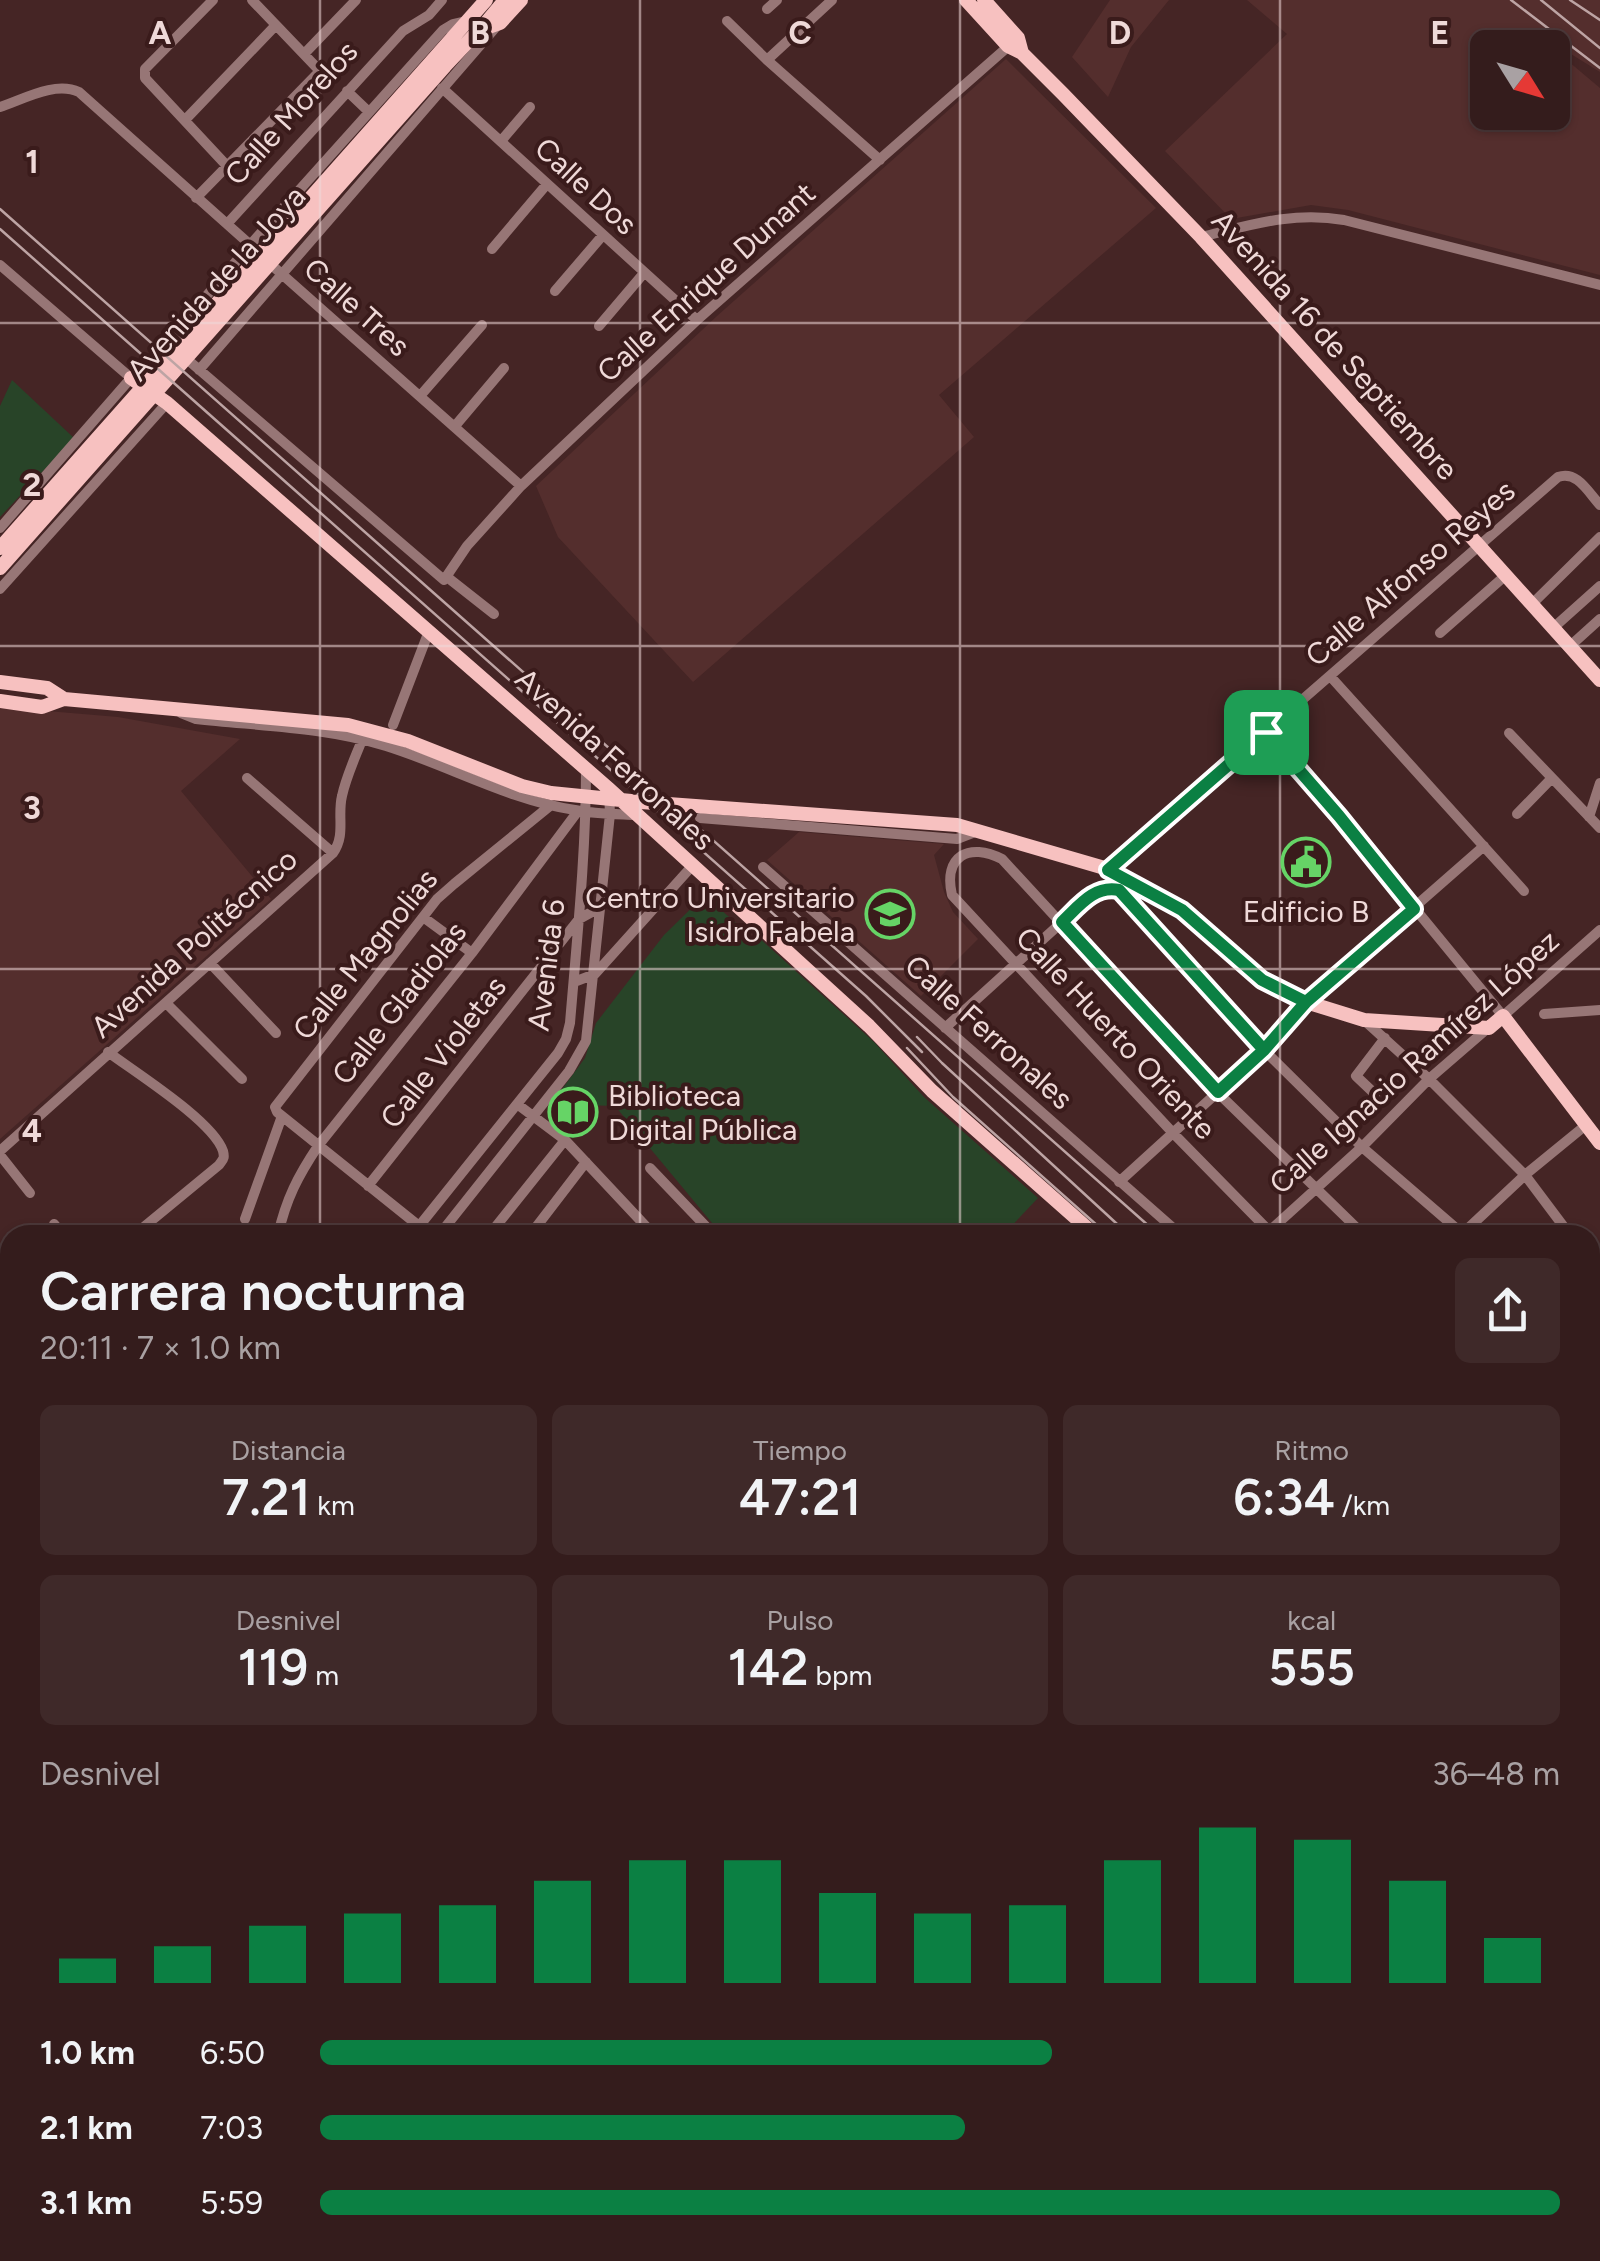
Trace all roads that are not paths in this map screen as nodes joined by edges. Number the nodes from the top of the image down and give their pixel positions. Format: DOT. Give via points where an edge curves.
graph roads {
  1 [pos="213,0"];
  2 [pos="252,0"];
  3 [pos="442,0"];
  4 [pos="522,0"];
  5 [pos="777,0"];
  6 [pos="832,0"];
  7 [pos="966,0"];
  8 [pos="984,0"];
  9 [pos="352,1"];
  10 [pos="497,2"];
  11 [pos="766,9"];
  12 [pos="727,22"];
  13 [pos="500,23"];
  14 [pos="276,24"];
  15 [pos="471,28"];
  16 [pos="1016,46"];
  17 [pos="304,53"];
  18 [pos="767,60"];
  19 [pos="442,88"];
  20 [pos="346,91"];
  21 [pos="0,107"];
  22 [pos="530,107"];
  23 [pos="369,112"];
  24 [pos="184,120"];
  25 [pos="501,141"];
  26 [pos="880,160"];
  27 [pos="228,166"];
  28 [pos="547,184"];
  29 [pos="196,198"];
  30 [pos="226,224"];
  31 [pos="603,235"];
  32 [pos="1202,237"];
  33 [pos="250,244"];
  34 [pos="492,249"];
  35 [pos="0,264"];
  36 [pos="644,273"];
  37 [pos="282,274"];
  38 [pos="1600,285"];
  39 [pos="555,291"];
  40 [pos="697,320"];
  41 [pos="482,325"];
  42 [pos="599,326"];
  43 [pos="504,368"];
  44 [pos="199,370"];
  45 [pos="131,378"];
  46 [pos="420,396"];
  47 [pos="168,403"];
  48 [pos="455,426"];
  49 [pos="521,486"];
  50 [pos="1600,505"];
  51 [pos="0,528"];
  52 [pos="1600,537"];
  53 [pos="1479,546"];
  54 [pos="0,548"];
  55 [pos="0,568"];
  56 [pos="1506,575"];
  57 [pos="446,578"];
  58 [pos="1600,586"];
  59 [pos="0,589"];
  60 [pos="1532,604"];
  61 [pos="494,614"];
  62 [pos="1600,618"];
  63 [pos="1552,629"];
  64 [pos="428,631"];
  65 [pos="1440,633"];
  66 [pos="1569,648"];
  67 [pos="1330,676"];
  68 [pos="1600,680"];
  69 [pos="0,682"];
  70 [pos="64,699"];
  71 [pos="0,701"];
  72 [pos="176,710"];
  73 [pos="392,726"];
  74 [pos="1266,732"];
  75 [pos="1509,733"];
  76 [pos="362,740"];
  77 [pos="586,769"];
  78 [pos="247,778"];
  79 [pos="1552,778"];
  80 [pos="1600,783"];
  81 [pos="609,790"];
  82 [pos="552,805"];
  83 [pos="638,808"];
  84 [pos="582,811"];
  85 [pos="610,814"];
  86 [pos="1517,814"];
  87 [pos="1590,817"];
  88 [pos="700,818"];
  89 [pos="1600,828"];
  90 [pos="974,832"];
  91 [pos="1484,846"];
  92 [pos="333,853"];
  93 [pos="693,865"];
  94 [pos="763,866"];
  95 [pos="1108,870"];
  96 [pos="1524,890"];
  97 [pos="599,908"];
  98 [pos="1414,909"];
  99 [pos="423,917"];
  100 [pos="580,919"];
  101 [pos="1062,922"];
  102 [pos="1600,930"];
  103 [pos="472,953"];
  104 [pos="210,964"];
  105 [pos="1016,964"];
  106 [pos="594,974"];
  107 [pos="574,982"];
  108 [pos="166,1002"];
  109 [pos="1306,1002"];
  110 [pos="1600,1010"];
  111 [pos="1544,1014"];
  112 [pos="1503,1016"];
  113 [pos="1364,1020"];
  114 [pos="945,1028"];
  115 [pos="1489,1028"];
  116 [pos="276,1033"];
  117 [pos="1385,1038"];
  118 [pos="1264,1050"];
  119 [pos="108,1052"];
  120 [pos="242,1078"];
  121 [pos="1428,1079"];
  122 [pos="1218,1092"];
  123 [pos="1375,1094"];
  124 [pos="517,1104"];
  125 [pos="278,1112"];
  126 [pos="534,1116"];
  127 [pos="1586,1125"];
  128 [pos="1173,1132"];
  129 [pos="566,1140"];
  130 [pos="1600,1143"];
  131 [pos="318,1146"];
  132 [pos="1362,1147"];
  133 [pos="0,1153"];
  134 [pos="586,1162"];
  135 [pos="650,1168"];
  136 [pos="1525,1176"];
  137 [pos="1119,1182"];
  138 [pos="368,1186"];
  139 [pos="1316,1188"];
  140 [pos="30,1193"];
  141 [pos="244,1219"];
  142 [pos="150,1225"];
  143 [pos="281,1225"];
  144 [pos="411,1225"];
  145 [pos="420,1225"];
  146 [pos="447,1225"];
  147 [pos="497,1225"];
  148 [pos="540,1225"];
  149 [pos="645,1225"];
  150 [pos="704,1225"];
  151 [pos="1083,1225"];
  152 [pos="1169,1225"];
  153 [pos="1261,1225"];
  154 [pos="1278,1225"];
  155 [pos="1354,1225"];
  156 [pos="1453,1225"];
  157 [pos="1473,1225"];
  158 [pos="1562,1225"];
  1 -- 24 [label="street" via="143,74"];
  2 -- 14 [label="street"];
  3 -- 20 [label="street, Calle Morelos"];
  4 -- 13 [label="main road"];
  5 -- 11 [label="street"];
  6 -- 18 [label="street"];
  7 -- 16 [label="main road"];
  8 -- 16 [label="main road"];
  9 -- 17 [label="street"];
  10 -- 15 [label="main road"];
  12 -- 18 [label="street"];
  13 -- 15 [label="main road"];
  13 -- 19 [label="street"];
  14 -- 17 [label="street"];
  14 -- 24 [label="street"];
  15 -- 23 [label="street" via="453,24 443,30"];
  15 -- 54 [label="main road, Avenida de la Joya"];
  15 -- 55 [label="main road, Avenida de la Joya"];
  16 -- 26 [label="street, Calle Enrique Dunant"];
  16 -- 32 [label="main road, Avenida 16 de Septiembre"];
  17 -- 27 [label="street" via="317,74"];
  18 -- 26 [label="street"];
  19 -- 25 [label="street, Calle Dos"];
  19 -- 37 [label="street"];
  20 -- 23 [label="street"];
  20 -- 30 [label="street, Calle Morelos"];
  21 -- 29 [label="street, Calle Tres" via="58,88 79,92"];
  22 -- 25 [label="street"];
  23 -- 33 [label="street"];
  24 -- 27 [label="street"];
  25 -- 28 [label="street, Calle Dos"];
  26 -- 40 [label="street, Calle Enrique Dunant"];
  27 -- 29 [label="street"];
  28 -- 31 [label="street, Calle Dos"];
  28 -- 34 [label="street"];
  29 -- 30 [label="street, Calle Tres"];
  30 -- 33 [label="street, Calle Tres"];
  31 -- 36 [label="street, Calle Dos"];
  31 -- 39 [label="street"];
  32 -- 38 [label="street" via="1318,216"];
  32 -- 53 [label="main road, Avenida 16 de Septiembre"];
  33 -- 37 [label="street, Calle Tres"];
  33 -- 44 [label="street" via="167,342"];
  35 -- 45 [label="street"];
  36 -- 40 [label="street, Calle Dos"];
  36 -- 42 [label="street"];
  37 -- 44 [label="street"];
  37 -- 46 [label="street, Calle Tres"];
  40 -- 49 [label="street, Calle Enrique Dunant"];
  41 -- 46 [label="street"];
  43 -- 48 [label="street"];
  44 -- 57 [label="street"];
  45 -- 47 [label="main road, Avenida Ferronales"];
  45 -- 51 [label="street"];
  46 -- 48 [label="street, Calle Tres"];
  47 -- 59 [label="street"];
  47 -- 64 [label="main road, Avenida Ferronales"];
  48 -- 49 [label="street, Calle Tres"];
  49 -- 57 [label="street, Calle Enrique Dunant"];
  50 -- 53 [label="street, Calle Alfonso Reyes" via="1566,474"];
  52 -- 60 [label="street"];
  53 -- 56 [label="main road, Avenida 16 de Septiembre"];
  53 -- 67 [label="street, Calle Alfonso Reyes"];
  56 -- 60 [label="main road, Avenida 16 de Septiembre"];
  56 -- 65 [label="street"];
  57 -- 61 [label="street"];
  58 -- 63 [label="street"];
  60 -- 63 [label="main road, Avenida 16 de Septiembre"];
  62 -- 66 [label="street"];
  63 -- 66 [label="main road, Avenida 16 de Septiembre"];
  64 -- 73 [label="street"];
  64 -- 77 [label="main road, Avenida Ferronales"];
  66 -- 68 [label="main road, Avenida 16 de Septiembre"];
  67 -- 74 [label="street, Calle Alfonso Reyes"];
  67 -- 91 [label="street"];
  69 -- 70 [label="main road" via="47,688"];
  70 -- 71 [label="main road" via="42,707"];
  70 -- 72 [label="main road"];
  72 -- 76 [label="street" via="196,720"];
  72 -- 83 [label="main road" via="348,725 522,786"];
  74 -- 95 [label="street, Calle Alfonso Reyes"];
  74 -- 98 [label="street"];
  75 -- 79 [label="street"];
  76 -- 82 [label="street"];
  76 -- 92 [label="street, Avenida Politécnico" via="340,802 341,836"];
  77 -- 81 [label="main road, Avenida Ferronales"];
  77 -- 84 [label="street, Avenida 6"];
  78 -- 92 [label="street"];
  79 -- 86 [label="street"];
  79 -- 87 [label="street"];
  80 -- 87 [label="street"];
  81 -- 83 [label="main road, Avenida Ferronales"];
  81 -- 85 [label="street, Avenida 6"];
  82 -- 84 [label="street"];
  82 -- 99 [label="street, Calle Magnolias"];
  83 -- 85 [label="street"];
  83 -- 90 [label="main road"];
  83 -- 93 [label="main road, Avenida Ferronales"];
  84 -- 85 [label="street"];
  84 -- 100 [label="street, Avenida 6"];
  84 -- 103 [label="street, Calle Gladiolas"];
  85 -- 97 [label="street, Avenida 6"];
  87 -- 89 [label="street"];
  88 -- 90 [label="street" via="957,838"];
  90 -- 95 [label="main road"];
  91 -- 96 [label="street"];
  91 -- 98 [label="street"];
  92 -- 104 [label="street, Avenida Politécnico"];
  93 -- 106 [label="street"];
  93 -- 151 [label="main road, Avenida Ferronales"];
  94 -- 114 [label="street, Calle Ferronales"];
  95 -- 109 [label="main road" via="1182,910 1262,980"];
  97 -- 100 [label="street, Calle Violetas"];
  97 -- 106 [label="street, Avenida 6"];
  98 -- 109 [label="street"];
  98 -- 112 [label="street"];
  99 -- 103 [label="street"];
  99 -- 125 [label="street, Calle Magnolias"];
  100 -- 107 [label="street, Avenida 6"];
  100 -- 138 [label="street, Calle Violetas"];
  101 -- 105 [label="street"];
  101 -- 105 [label="street, Calle Huerto Oriente" via="1002,859 974,850 959,856 950,870 952,895"];
  101 -- 118 [label="street" via="1094,893 1119,890"];
  101 -- 122 [label="street"];
  102 -- 112 [label="street, Calle Ignacio Ramírez López"];
  103 -- 131 [label="street, Calle Gladiolas"];
  104 -- 108 [label="street, Avenida Politécnico"];
  104 -- 116 [label="street"];
  105 -- 114 [label="street"];
  105 -- 128 [label="street, Calle Huerto Oriente"];
  106 -- 107 [label="street"];
  106 -- 126 [label="street, Avenida 6" via="586,1042"];
  107 -- 124 [label="street, Avenida 6" via="566,1039"];
  108 -- 119 [label="street, Avenida Politécnico"];
  108 -- 120 [label="street"];
  109 -- 113 [label="main road"];
  109 -- 118 [label="street"];
  110 -- 111 [label="street"];
  112 -- 115 [label="main road, Calle Ignacio Ramírez López"];
  112 -- 127 [label="main road"];
  113 -- 115 [label="main road"];
  113 -- 117 [label="street"];
  114 -- 137 [label="street, Calle Ferronales"];
  115 -- 121 [label="street, Calle Ignacio Ramírez López"];
  117 -- 121 [label="street"];
  117 -- 123 [label="street" via="1356,1076"];
  118 -- 122 [label="street"];
  118 -- 132 [label="street"];
  119 -- 133 [label="street, Avenida Politécnico"];
  119 -- 142 [label="street" via="202,1122 223,1152 219,1166"];
  121 -- 132 [label="street, Calle Ignacio Ramírez López"];
  121 -- 136 [label="street"];
  122 -- 128 [label="street"];
  122 -- 139 [label="street"];
  124 -- 126 [label="street"];
  124 -- 145 [label="street, Avenida 6"];
  125 -- 131 [label="street"];
  125 -- 141 [label="street, Calle Magnolias"];
  126 -- 129 [label="street"];
  126 -- 146 [label="street, Avenida 6"];
  127 -- 130 [label="main road"];
  127 -- 136 [label="street"];
  128 -- 137 [label="street"];
  128 -- 153 [label="street, Calle Huerto Oriente"];
  129 -- 134 [label="street"];
  129 -- 147 [label="street"];
  131 -- 138 [label="street"];
  131 -- 143 [label="street, Calle Gladiolas" via="296,1180"];
  132 -- 139 [label="street, Calle Ignacio Ramírez López"];
  132 -- 156 [label="street"];
  133 -- 140 [label="street"];
  134 -- 148 [label="street"];
  134 -- 149 [label="street"];
  135 -- 150 [label="street"];
  136 -- 157 [label="street"];
  136 -- 158 [label="street"];
  137 -- 152 [label="street, Calle Ferronales"];
  138 -- 144 [label="street"];
  139 -- 154 [label="street, Calle Ignacio Ramírez López"];
  139 -- 155 [label="street"];
}
